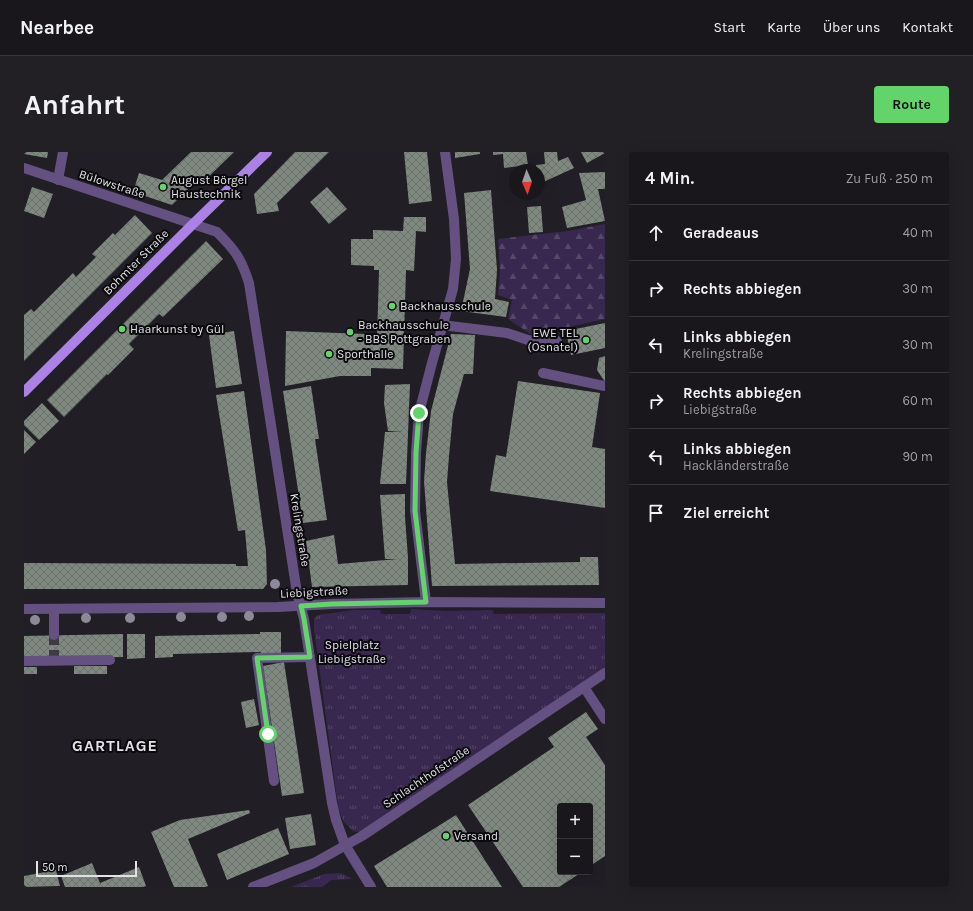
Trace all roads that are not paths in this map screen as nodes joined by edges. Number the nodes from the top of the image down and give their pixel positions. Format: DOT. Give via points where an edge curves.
graph roads {
  1 [pos="63,152"];
  2 [pos="267,152"];
  3 [pos="445,152"];
  4 [pos="24,168"];
  5 [pos="58,180"];
  6 [pos="193,224"];
  7 [pos="442,325"];
  8 [pos="557,341"];
  9 [pos="543,373"];
  10 [pos="605,386"];
  11 [pos="24,392"];
  12 [pos="426,602"];
  13 [pos="605,603"];
  14 [pos="301,606"];
  15 [pos="24,609"];
  16 [pos="54,609"];
  17 [pos="54,635"];
  18 [pos="310,657"];
  19 [pos="110,660"];
  20 [pos="24,661"];
  21 [pos="605,673"];
  22 [pos="584,687"];
  23 [pos="605,719"];
  24 [pos="274,781"];
  25 [pos="345,845"];
  26 [pos="253,887"];
  27 [pos="371,887"];
  1 -- 5 [label="street"];
  2 -- 6 [label="main road, Bohmter Straße"];
  3 -- 7 [label="street" via="454,218 456,259 453,289"];
  4 -- 5 [label="street, Bülowstraße"];
  5 -- 6 [label="street, Bülowstraße"];
  6 -- 11 [label="main road, Bohmter Straße"];
  6 -- 14 [label="street, Krelingstraße" via="217,232 232,246 243,264 249,283"];
  7 -- 8 [label="street" via="507,333 541,342"];
  7 -- 12 [label="street" via="419,413 416,452 415,511"];
  9 -- 10 [label="street"];
  12 -- 13 [label="street, Liebigstraße"];
  12 -- 14 [label="street, Liebigstraße"];
  14 -- 16 [label="street, Liebigstraße"];
  14 -- 18 [label="street, Krelingstraße"];
  15 -- 16 [label="street, Liebigstraße"];
  16 -- 17 [label="street"];
  18 -- 24 [label="street" via="257,658"];
  18 -- 25 [label="street, Krelingstraße" via="332,803"];
  19 -- 20 [label="street"];
  21 -- 22 [label="street, Schlachthofstraße"];
  22 -- 23 [label="street"];
  22 -- 25 [label="street, Schlachthofstraße"];
  25 -- 26 [label="street, Schlachthofstraße" via="314,863"];
  25 -- 27 [label="street, Krelingstraße"];
}
